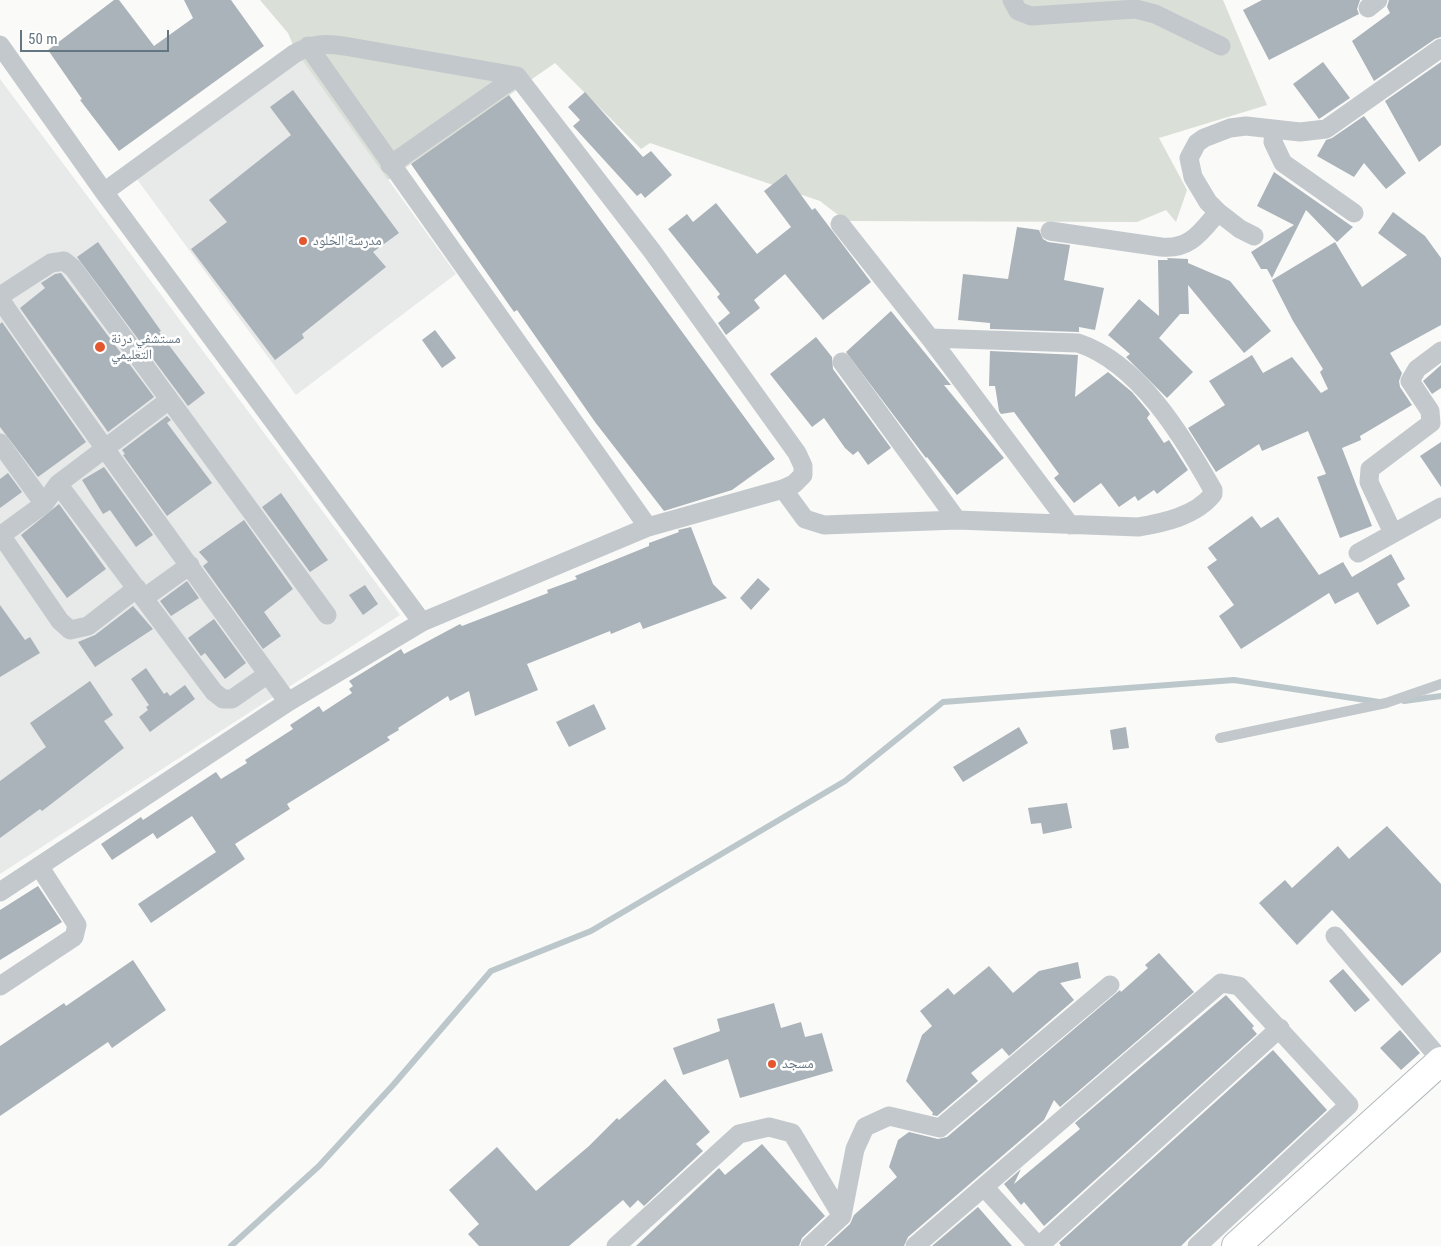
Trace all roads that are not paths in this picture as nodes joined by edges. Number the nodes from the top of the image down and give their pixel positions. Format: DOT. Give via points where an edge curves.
graph roads {
  1 [pos="1012,0"];
  2 [pos="0,45"];
  3 [pos="308,46"];
  4 [pos="1222,46"];
  5 [pos="1441,48"];
  6 [pos="517,76"];
  7 [pos="1274,129"];
  8 [pos="390,165"];
  9 [pos="104,192"];
  10 [pos="1218,212"];
  11 [pos="1354,213"];
  12 [pos="840,224"];
  13 [pos="1050,231"];
  14 [pos="1254,236"];
  15 [pos="0,297"];
  16 [pos="930,338"];
  17 [pos="1441,351"];
  18 [pos="842,362"];
  19 [pos="169,400"];
  20 [pos="0,443"];
  21 [pos="103,448"];
  22 [pos="58,484"];
  23 [pos="783,489"];
  24 [pos="44,504"];
  25 [pos="1441,507"];
  26 [pos="957,520"];
  27 [pos="1070,525"];
  28 [pos="648,528"];
  29 [pos="1393,533"];
  30 [pos="1,535"];
  31 [pos="1358,553"];
  32 [pos="190,565"];
  33 [pos="141,593"];
  34 [pos="327,615"];
  35 [pos="422,622"];
  36 [pos="268,674"];
  37 [pos="1441,684"];
  38 [pos="288,702"];
  39 [pos="1220,738"];
  40 [pos="40,866"];
  41 [pos="0,892"];
  42 [pos="1335,936"];
  43 [pos="1110,985"];
  44 [pos="0,986"];
  45 [pos="1280,1028"];
  46 [pos="1441,1061"];
  47 [pos="985,1188"];
  48 [pos="842,1216"];
  49 [pos="616,1246"];
  50 [pos="810,1246"];
  51 [pos="915,1246"];
  52 [pos="1038,1246"];
  53 [pos="1198,1246"];
  54 [pos="1236,1246"];
  1 -- 4 [label="street" via="1018,11 1031,16 1128,8 1146,11"];
  2 -- 9 [label="street"];
  3 -- 6 [label="street" via="326,43"];
  3 -- 8 [label="street"];
  3 -- 9 [label="street"];
  5 -- 7 [label="street" via="1326,129 1300,132"];
  6 -- 8 [label="street"];
  6 -- 23 [label="street" via="652,251 797,453 803,475"];
  7 -- 10 [label="street" via="1230,128 1204,138 1192,149 1190,171 1208,202"];
  7 -- 11 [label="street" via="1274,142 1283,163"];
  8 -- 28 [label="street"];
  9 -- 35 [label="street"];
  10 -- 13 [label="street" via="1194,240 1180,247"];
  10 -- 14 [label="street"];
  12 -- 16 [label="street"];
  15 -- 19 [label="street" via="51,263 68,263"];
  15 -- 21 [label="street"];
  16 -- 27 [label="street"];
  16 -- 27 [label="street" via="1078,343 1096,349 1135,381 1157,406 1213,490 1211,497 1197,508 1160,524 1138,527"];
  17 -- 29 [label="street" via="1417,369 1410,381 1430,411 1431,423 1370,469 1368,474"];
  18 -- 26 [label="street"];
  19 -- 21 [label="street"];
  19 -- 34 [label="street"];
  20 -- 24 [label="street"];
  21 -- 22 [label="street"];
  21 -- 32 [label="street"];
  22 -- 24 [label="street"];
  22 -- 33 [label="street"];
  23 -- 26 [label="street" via="800,515 818,524"];
  23 -- 28 [label="street"];
  24 -- 30 [label="street"];
  25 -- 29 [label="street"];
  26 -- 27 [label="street"];
  28 -- 35 [label="street"];
  29 -- 31 [label="street"];
  30 -- 33 [label="street" via="60,621 70,630 88,626"];
  32 -- 33 [label="street"];
  32 -- 36 [label="street"];
  33 -- 36 [label="street" via="214,692 223,699 232,699"];
  35 -- 38 [label="street"];
  36 -- 38 [label="street"];
  37 -- 39 [label="lane" via="1386,703"];
  38 -- 40 [label="street"];
  40 -- 41 [label="street"];
  40 -- 44 [label="street" via="77,925 74,937"];
  42 -- 46 [label="street"];
  43 -- 48 [label="street" via="940,1128 889,1116 866,1127 854,1149"];
  45 -- 47 [label="street" via="1239,986 1221,983"];
  45 -- 52 [label="street"];
  45 -- 53 [label="street" via="1349,1105"];
  46 -- 54 [label="street"];
  47 -- 51 [label="street"];
  47 -- 52 [label="street"];
  48 -- 49 [label="street" via="792,1133 769,1127 739,1134"];
  48 -- 50 [label="street"];
}
